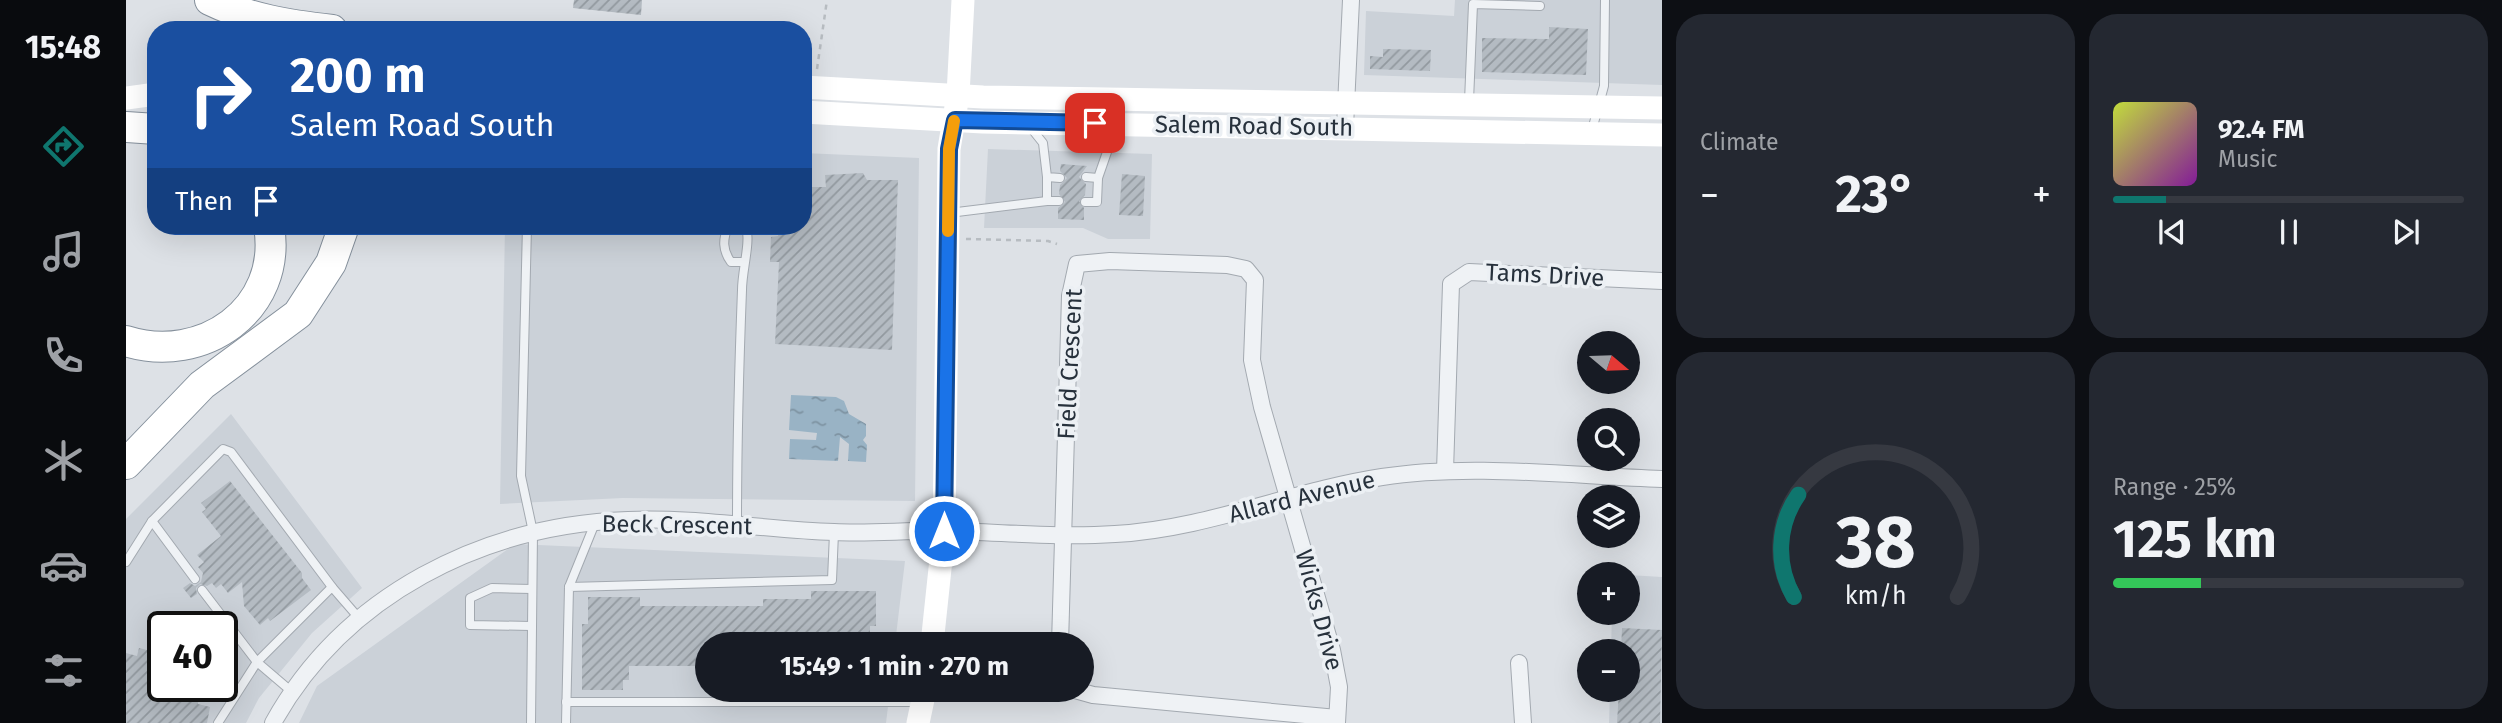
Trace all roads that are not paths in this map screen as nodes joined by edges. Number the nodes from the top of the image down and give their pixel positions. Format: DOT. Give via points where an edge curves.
graph roads {
  1 [pos="210,0"];
  2 [pos="963,0"];
  3 [pos="1351,0"];
  4 [pos="1605,0"];
  5 [pos="1540,6"];
  6 [pos="270,21"];
  7 [pos="812,78"];
  8 [pos="147,94"];
  9 [pos="958,95"];
  10 [pos="126,98"];
  11 [pos="1346,101"];
  12 [pos="1468,104"];
  13 [pos="1600,107"];
  14 [pos="1662,108"];
  15 [pos="812,112"];
  16 [pos="147,119"];
  17 [pos="955,120"];
  18 [pos="1027,122"];
  19 [pos="1117,124"];
  20 [pos="126,125"];
  21 [pos="1345,127"];
  22 [pos="147,128"];
  23 [pos="1591,133"];
  24 [pos="1662,135"];
  25 [pos="1047,177"];
  26 [pos="1086,177"];
  27 [pos="1060,178"];
  28 [pos="1098,178"];
  29 [pos="1047,201"];
  30 [pos="1059,201"];
  31 [pos="1085,202"];
  32 [pos="948,214"];
  33 [pos="270,235"];
  34 [pos="341,235"];
  35 [pos="527,235"];
  36 [pos="727,235"];
  37 [pos="747,235"];
  38 [pos="743,262"];
  39 [pos="1662,281"];
  40 [pos="126,341"];
  41 [pos="126,464"];
  42 [pos="1445,471"];
  43 [pos="1662,479"];
  44 [pos="1289,499"];
  45 [pos="152,521"];
  46 [pos="595,523"];
  47 [pos="737,523"];
  48 [pos="944,531"];
  49 [pos="533,532"];
  50 [pos="834,533"];
  51 [pos="1065,535"];
  52 [pos="126,562"];
  53 [pos="195,579"];
  54 [pos="332,587"];
  55 [pos="569,587"];
  56 [pos="532,589"];
  57 [pos="202,590"];
  58 [pos="358,617"];
  59 [pos="531,626"];
  60 [pos="933,632"];
  61 [pos="1061,632"];
  62 [pos="257,662"];
  63 [pos="1519,663"];
  64 [pos="291,691"];
  65 [pos="1094,695"];
  66 [pos="566,702"];
  67 [pos="922,705"];
  68 [pos="1337,720"];
  69 [pos="218,723"];
  70 [pos="273,723"];
  71 [pos="531,723"];
  72 [pos="566,723"];
  73 [pos="1523,723"];
  1 -- 6 [label="highway"];
  2 -- 9 [label="main road"];
  3 -- 11 [label="street"];
  4 -- 13 [label="lane"];
  5 -- 12 [label="lane" via="1473,4"];
  7 -- 9 [label="main road, Salem Road South"];
  8 -- 10 [label="main road"];
  9 -- 11 [label="main road, Salem Road South"];
  9 -- 17 [label="main road"];
  11 -- 12 [label="main road, Salem Road South"];
  11 -- 21 [label="street"];
  12 -- 13 [label="main road, Salem Road South"];
  13 -- 14 [label="main road, Salem Road South"];
  13 -- 23 [label="lane"];
  15 -- 17 [label="main road, Salem Road South"];
  16 -- 20 [label="main road"];
  17 -- 18 [label="main road, Salem Road South"];
  17 -- 32 [label="main road" via="949,149"];
  18 -- 19 [label="main road, Salem Road South"];
  18 -- 25 [label="lane" via="1043,143"];
  19 -- 21 [label="main road, Salem Road South"];
  19 -- 28 [label="lane"];
  20 -- 22 [label="highway"];
  21 -- 23 [label="main road, Salem Road South"];
  23 -- 24 [label="main road, Salem Road South"];
  25 -- 27 [label="lane"];
  25 -- 29 [label="lane"];
  26 -- 28 [label="lane"];
  28 -- 31 [label="lane" via="1097,202"];
  29 -- 30 [label="lane"];
  29 -- 32 [label="lane"];
  32 -- 48 [label="main road"];
  33 -- 40 [label="highway" via="263,282 256,297 221,332 190,345 157,348"];
  34 -- 41 [label="highway" via="331,263 298,314 202,385"];
  35 -- 49 [label="lane" via="521,476"];
  36 -- 38 [label="lane" via="725,254 731,262"];
  37 -- 38 [label="lane"];
  38 -- 47 [label="lane"];
  39 -- 42 [label="street, Tams Drive" via="1469,272 1451,284"];
  42 -- 43 [label="street, Allard Avenue"];
  42 -- 44 [label="street, Allard Avenue" via="1384,476"];
  44 -- 51 [label="street, Allard Avenue" via="1154,531"];
  44 -- 51 [label="street, Field Crescent" via="1252,360 1255,280 1246,269 1123,261 1077,264 1070,296"];
  44 -- 68 [label="street, Wicks Drive" via="1332,650 1339,687"];
  45 -- 52 [label="lane"];
  45 -- 53 [label="lane"];
  45 -- 54 [label="lane" via="223,449 231,452"];
  46 -- 47 [label="street, Beck Crescent"];
  46 -- 49 [label="street, Beck Crescent"];
  46 -- 55 [label="lane"];
  47 -- 50 [label="street, Beck Crescent"];
  48 -- 50 [label="street, Beck Crescent"];
  48 -- 51 [label="street, Allard Avenue"];
  48 -- 60 [label="main road"];
  49 -- 56 [label="lane"];
  49 -- 58 [label="street, Beck Crescent" via="428,571"];
  50 -- 55 [label="lane" via="832,580"];
  51 -- 61 [label="street"];
  54 -- 58 [label="lane"];
  54 -- 62 [label="lane"];
  55 -- 66 [label="lane"];
  56 -- 59 [label="lane"];
  56 -- 59 [label="lane" via="492,587 470,598 470,625"];
  57 -- 62 [label="lane"];
  58 -- 64 [label="street, Beck Crescent"];
  59 -- 71 [label="lane"];
  62 -- 64 [label="lane"];
  62 -- 69 [label="lane"];
  63 -- 73 [label="street"];
  64 -- 70 [label="street, Beck Crescent"];
  65 -- 68 [label="street"];
  66 -- 67 [label="lane"];
  66 -- 72 [label="lane"];
}
